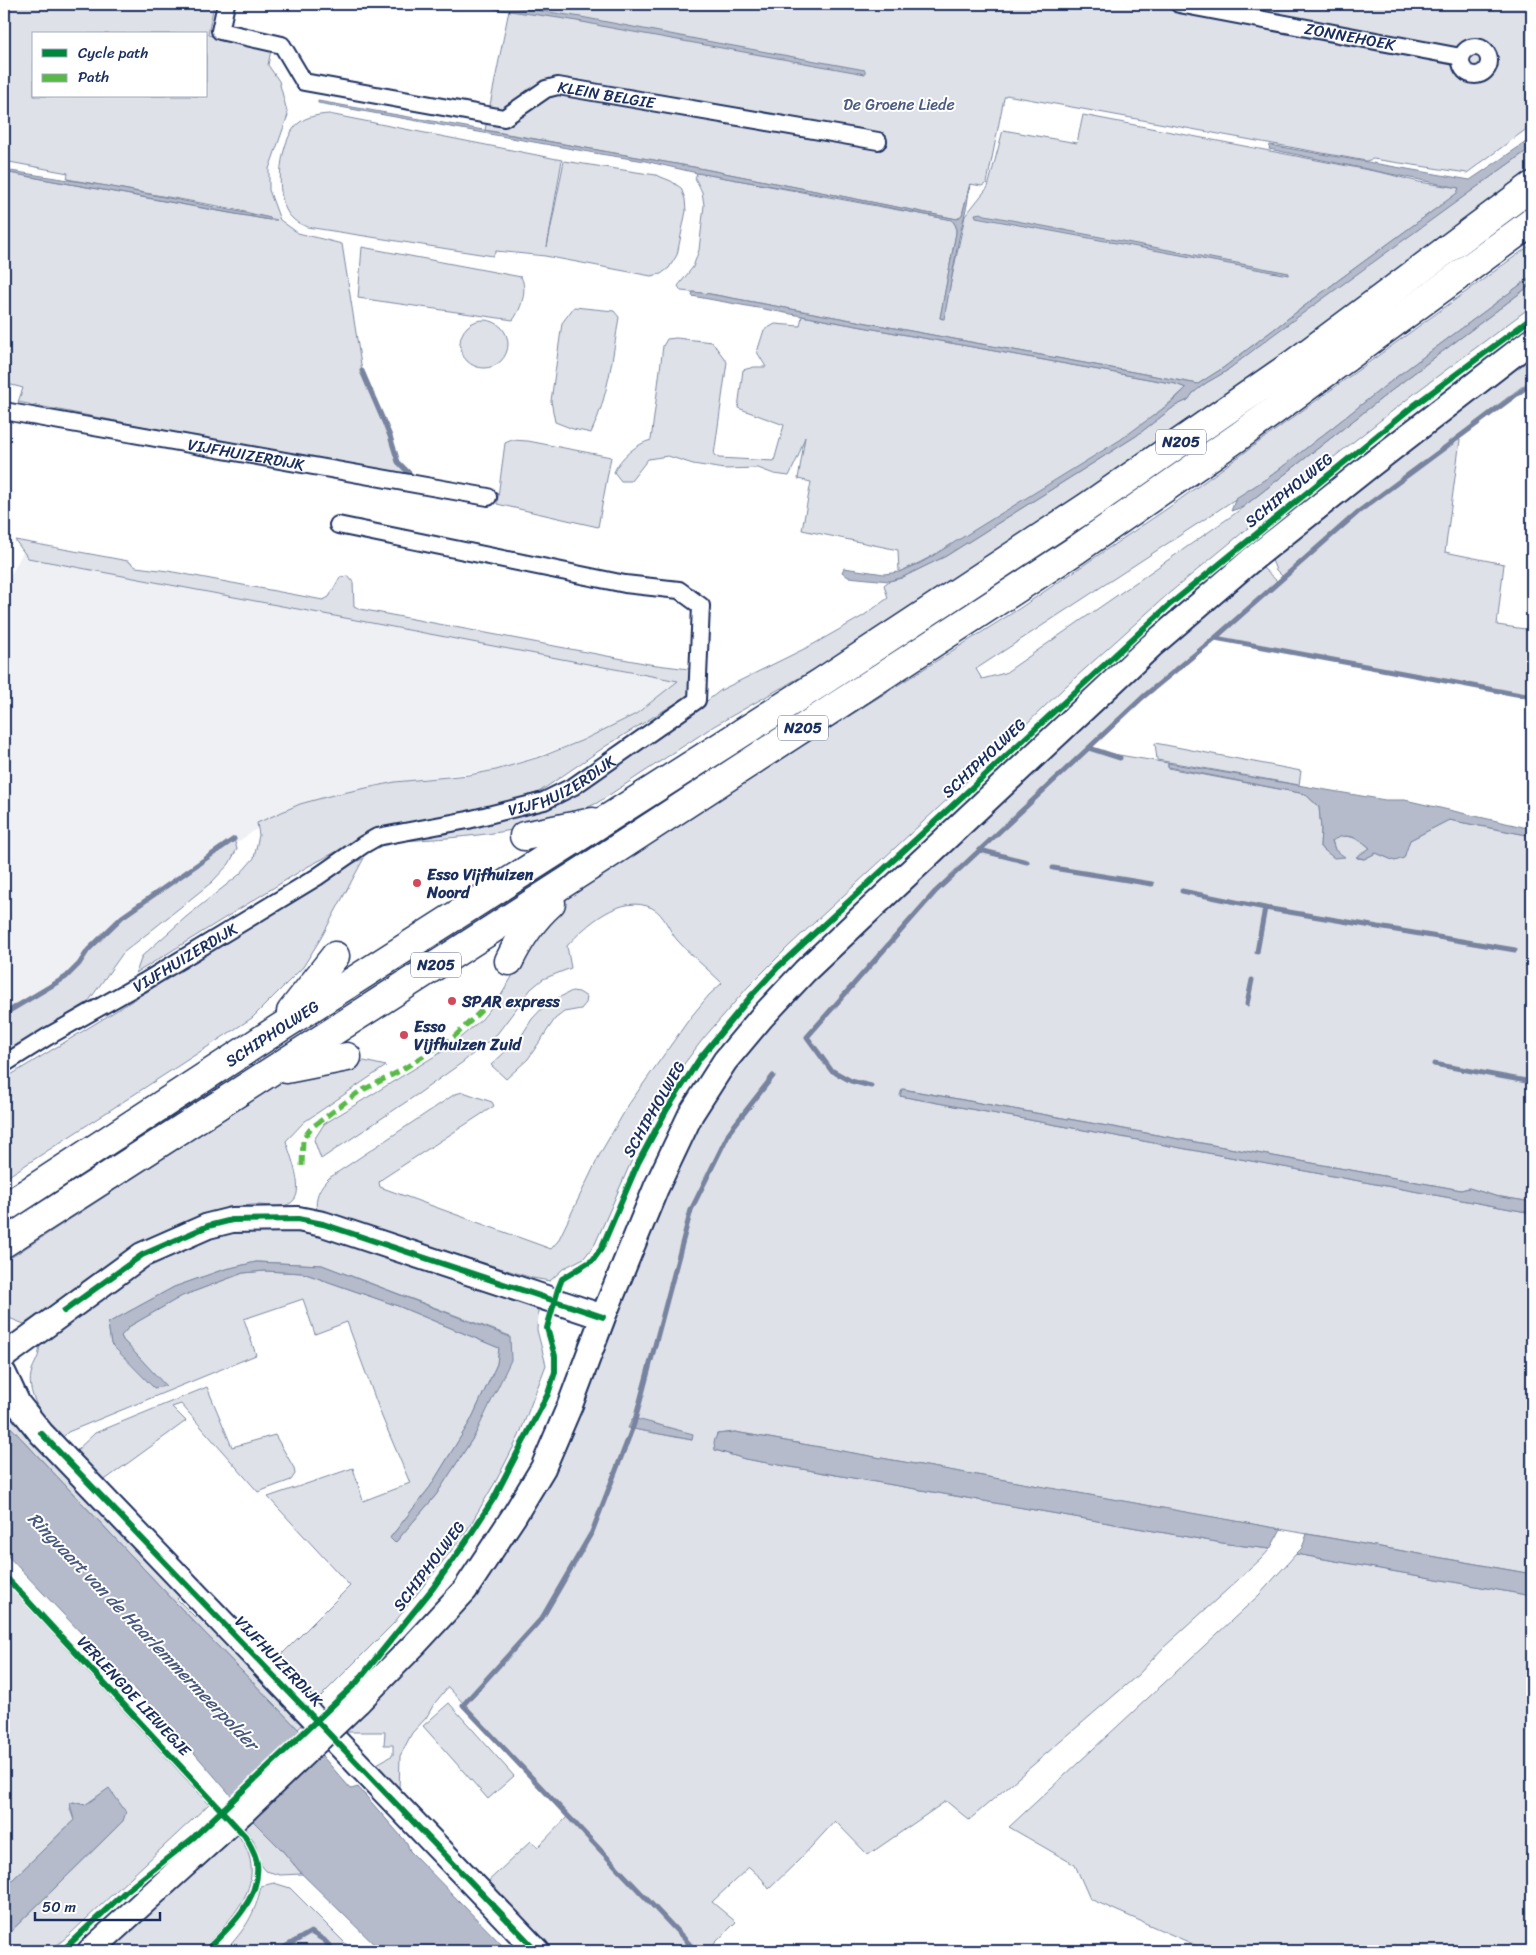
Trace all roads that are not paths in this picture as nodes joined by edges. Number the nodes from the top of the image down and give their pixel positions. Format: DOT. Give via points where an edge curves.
graph roads {
  1 [pos="226,4"];
  2 [pos="1179,4"];
  3 [pos="1461,57"];
  4 [pos="878,141"];
  5 [pos="1532,186"];
  6 [pos="1532,222"];
  7 [pos="1532,340"];
  8 [pos="4,411"];
  9 [pos="488,497"];
  10 [pos="338,525"];
  11 [pos="604,820"];
  12 [pos="524,836"];
  13 [pos="603,858"];
  14 [pos="335,956"];
  15 [pos="509,961"];
  16 [pos="278,1028"];
  17 [pos="347,1057"];
  18 [pos="4,1064"];
  19 [pos="270,1072"];
  20 [pos="4,1208"];
  21 [pos="4,1243"];
  22 [pos="602,1317"];
  23 [pos="4,1356"];
  24 [pos="4,1374"];
  25 [pos="90,1951"];
  26 [pos="538,1951"];
  1 -- 4 [label="street, KLEIN BELGIE" via="220,31 282,45 304,82 504,118 546,88 558,86"];
  2 -- 3 [label="street, ZONNEHOEK"];
  5 -- 11 [label="highway, SCHIPHOLWEG / N205" via="1296,362 1087,507 820,684"];
  6 -- 13 [label="highway, SCHIPHOLWEG / N205" via="1238,437 1076,550"];
  7 -- 22 [label="main road, SCHIPHOLWEG" via="1287,531 1151,646 854,924 774,1004 725,1061 691,1114"];
  8 -- 9 [label="street, VIJFHUIZERDIJK"];
  10 -- 18 [label="street, VIJFHUIZERDIJK" via="625,584 679,590 701,606 697,700 574,786 544,801 468,820 377,837 317,877"];
  11 -- 12 [label="highway"];
  11 -- 16 [label="highway, SCHIPHOLWEG / N205"];
  13 -- 15 [label="highway" via="536,916"];
  13 -- 19 [label="highway, SCHIPHOLWEG / N205"];
  14 -- 16 [label="highway"];
  16 -- 20 [label="highway, SCHIPHOLWEG / N205"];
  17 -- 19 [label="highway"];
  19 -- 21 [label="highway, SCHIPHOLWEG / N205"];
  22 -- 23 [label="main road" via="323,1224 298,1219 232,1220 208,1226 142,1255"];
  22 -- 25 [label="main road, SCHIPHOLWEG, bridge" via="543,1468 464,1590 358,1702"];
  24 -- 26 [label="main road, VIJFHUIZERDIJK" via="18,1404 41,1433"];
}
